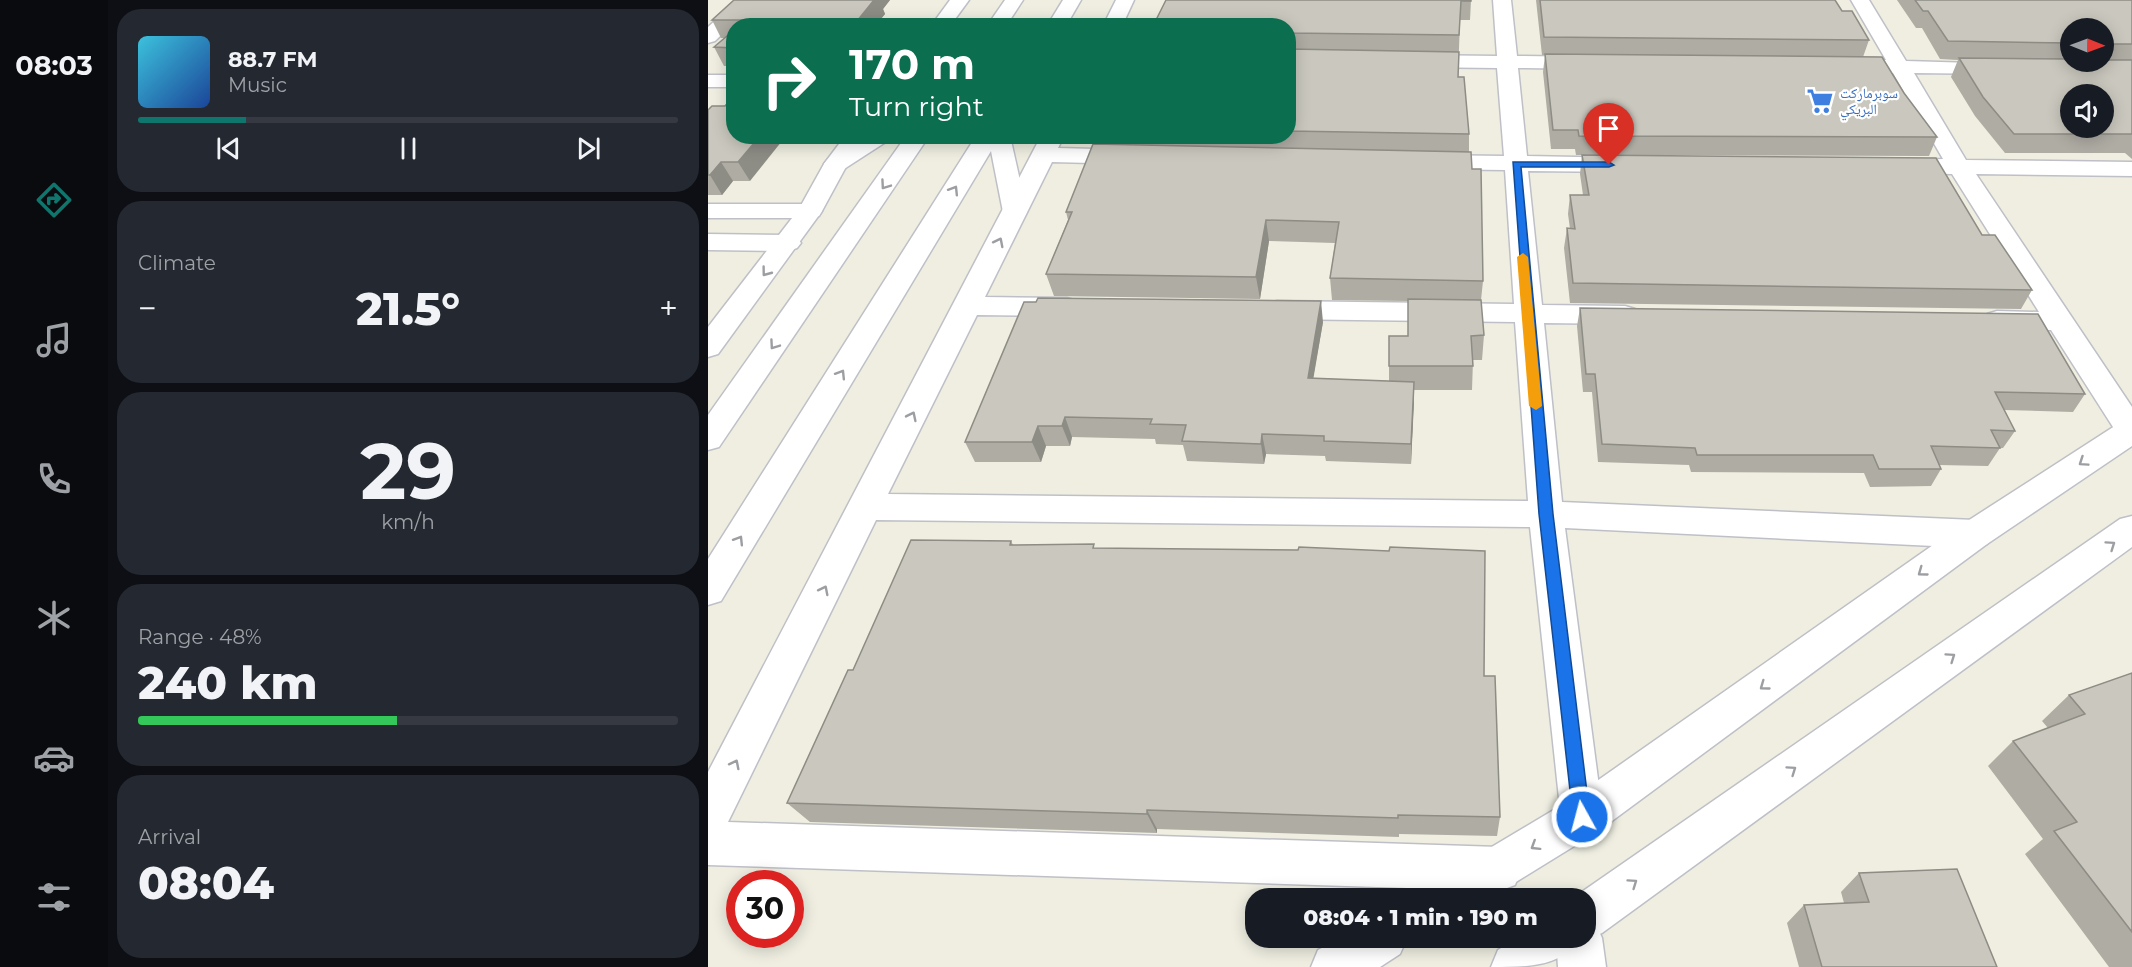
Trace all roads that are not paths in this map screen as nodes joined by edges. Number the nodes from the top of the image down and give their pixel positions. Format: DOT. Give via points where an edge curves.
graph roads {
  1 [pos="749,0"];
  2 [pos="960,0"];
  3 [pos="1014,0"];
  4 [pos="1072,0"];
  5 [pos="1125,0"];
  6 [pos="1502,0"];
  7 [pos="1860,0"];
  8 [pos="729,18"];
  9 [pos="946,18"];
  10 [pos="1002,18"];
  11 [pos="1061,18"];
  12 [pos="1116,18"];
  13 [pos="726,21"];
  14 [pos="708,37"];
  15 [pos="1393,61"];
  16 [pos="1509,62"];
  17 [pos="1604,63"];
  18 [pos="1818,66"];
  19 [pos="1902,66"];
  20 [pos="2017,68"];
  21 [pos="708,81"];
  22 [pos="726,81"];
  23 [pos="851,144"];
  24 [pos="870,144"];
  25 [pos="912,144"];
  26 [pos="983,144"];
  27 [pos="1001,144"];
  28 [pos="1048,146"];
  29 [pos="1150,157"];
  30 [pos="1398,162"];
  31 [pos="836,164"];
  32 [pos="1516,164"];
  33 [pos="1648,165"];
  34 [pos="1875,166"];
  35 [pos="1959,166"];
  36 [pos="2132,169"];
  37 [pos="708,211"];
  38 [pos="810,211"];
  39 [pos="1015,212"];
  40 [pos="708,242"];
  41 [pos="788,243"];
  42 [pos="966,306"];
  43 [pos="1098,308"];
  44 [pos="1253,310"];
  45 [pos="1527,314"];
  46 [pos="1645,315"];
  47 [pos="1976,320"];
  48 [pos="2058,321"];
  49 [pos="708,347"];
  50 [pos="2131,430"];
  51 [pos="708,439"];
  52 [pos="866,507"];
  53 [pos="1546,514"];
  54 [pos="2132,530"];
  55 [pos="1975,534"];
  56 [pos="708,590"];
  57 [pos="708,816"];
  58 [pos="1582,817"];
  59 [pos="708,843"];
  60 [pos="1499,868"];
  61 [pos="1466,888"];
  62 [pos="1596,910"];
  63 [pos="1367,948"];
  64 [pos="1542,948"];
  65 [pos="1580,948"];
  66 [pos="1335,967"];
  67 [pos="1515,967"];
  68 [pos="1582,967"];
  1 -- 8 [label="street"];
  2 -- 9 [label="street"];
  3 -- 10 [label="street"];
  4 -- 11 [label="street"];
  5 -- 12 [label="street"];
  6 -- 16 [label="street"];
  7 -- 19 [label="street"];
  13 -- 14 [label="street"];
  15 -- 16 [label="street"];
  16 -- 17 [label="street"];
  16 -- 32 [label="street"];
  18 -- 19 [label="street"];
  19 -- 20 [label="street"];
  19 -- 35 [label="street"];
  21 -- 22 [label="street"];
  23 -- 31 [label="street"];
  24 -- 31 [label="street"];
  25 -- 51 [label="street, one-way"];
  56 -- 26 [label="street, one-way"];
  27 -- 39 [label="street"];
  28 -- 29 [label="street"];
  28 -- 39 [label="street"];
  30 -- 32 [label="street"];
  31 -- 38 [label="street"];
  32 -- 33 [label="street"];
  32 -- 45 [label="street"];
  34 -- 35 [label="street"];
  35 -- 36 [label="street"];
  35 -- 48 [label="street"];
  37 -- 38 [label="street"];
  38 -- 41 [label="street"];
  42 -- 39 [label="street, one-way"];
  40 -- 41 [label="street"];
  41 -- 49 [label="street, one-way"];
  42 -- 43 [label="street"];
  52 -- 42 [label="street, one-way"];
  44 -- 45 [label="street"];
  45 -- 46 [label="street"];
  45 -- 53 [label="street"];
  47 -- 48 [label="street"];
  48 -- 50 [label="street"];
  50 -- 55 [label="street, one-way"];
  52 -- 53 [label="street"];
  57 -- 52 [label="street, one-way"];
  53 -- 55 [label="street"];
  53 -- 58 [label="street"];
  62 -- 54 [label="street, one-way"];
  55 -- 58 [label="street, one-way"];
  58 -- 60 [label="street, one-way"];
  59 -- 60 [label="street"];
  60 -- 61 [label="street"];
  63 -- 66 [label="street"];
  64 -- 67 [label="street"];
  65 -- 68 [label="street"];
}
